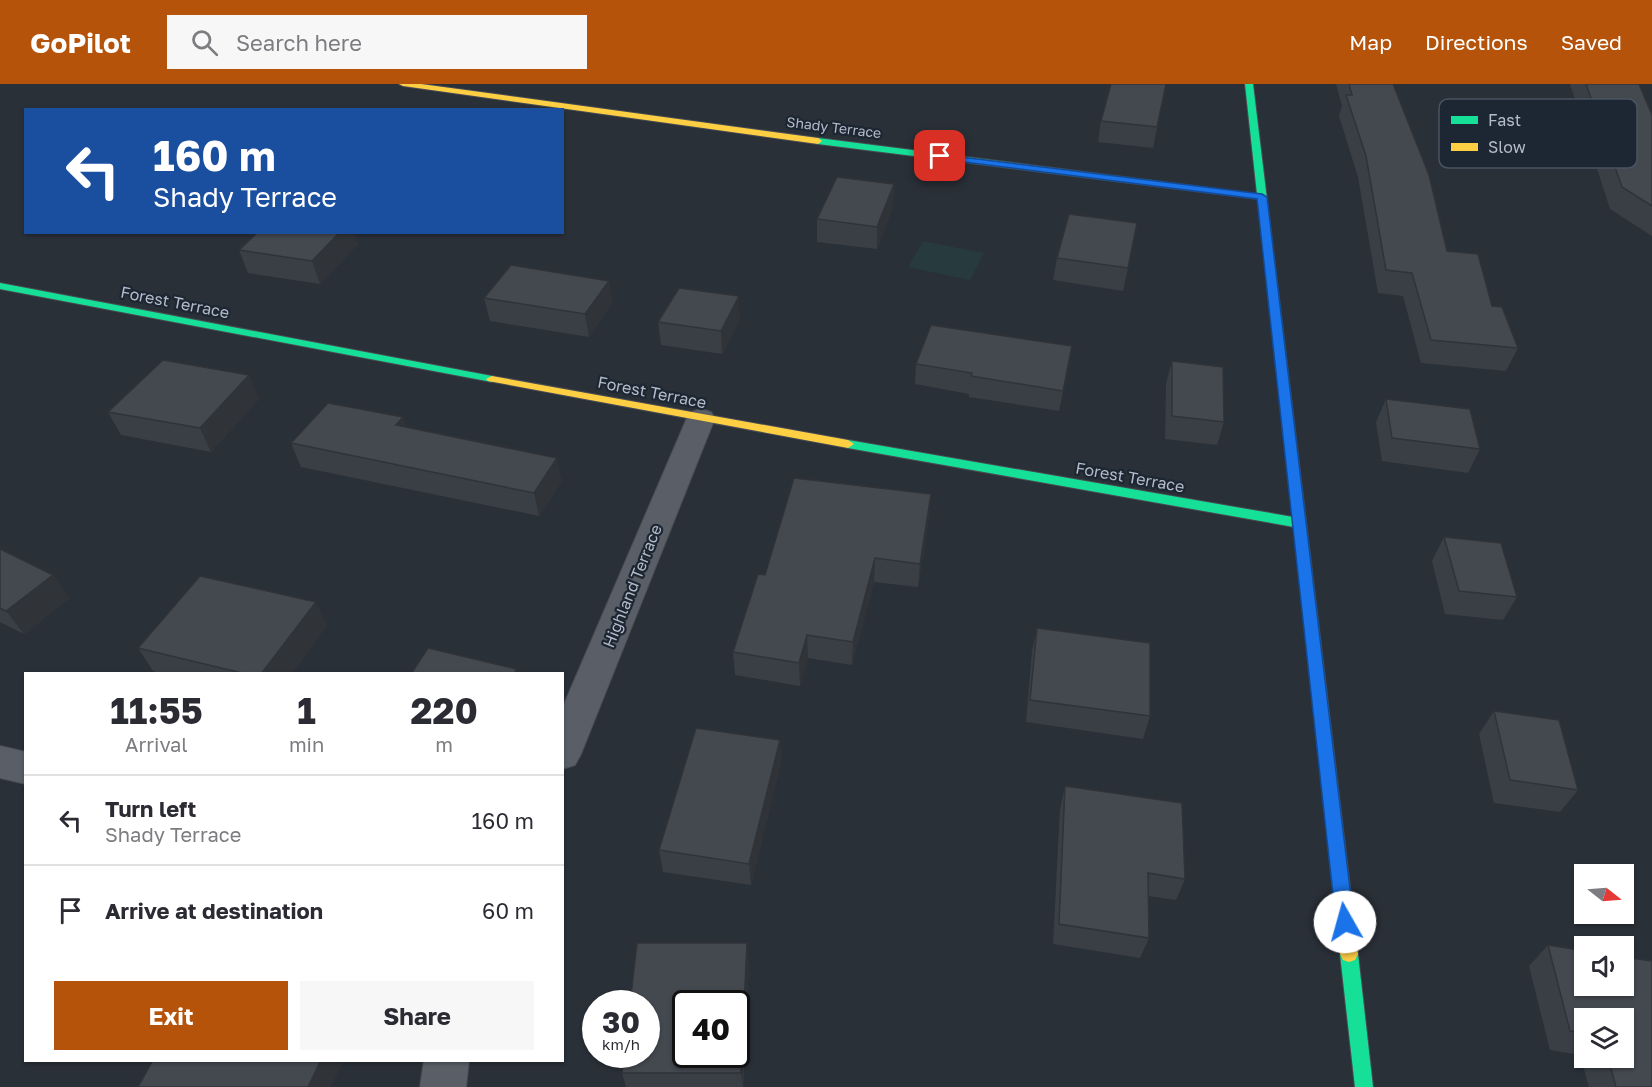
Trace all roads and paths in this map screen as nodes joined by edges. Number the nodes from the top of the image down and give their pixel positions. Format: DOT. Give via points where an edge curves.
graph roads {
  1 [pos="403,84"];
  2 [pos="1249,84"];
  3 [pos="1262,197"];
  4 [pos="0,286"];
  5 [pos="701,418"];
  6 [pos="1299,523"];
  7 [pos="564,749"];
  8 [pos="0,762"];
  9 [pos="24,768"];
  10 [pos="447,1062"];
  11 [pos="443,1087"];
  12 [pos="1364,1087"];
  1 -- 3 [label="street, Shady Terrace"];
  2 -- 3 [label="street"];
  3 -- 6 [label="street"];
  4 -- 5 [label="street, Forest Terrace"];
  5 -- 6 [label="street, Forest Terrace"];
  5 -- 7 [label="street, Highland Terrace"];
  6 -- 12 [label="street"];
  8 -- 9 [label="street"];
  10 -- 11 [label="street"];
}
